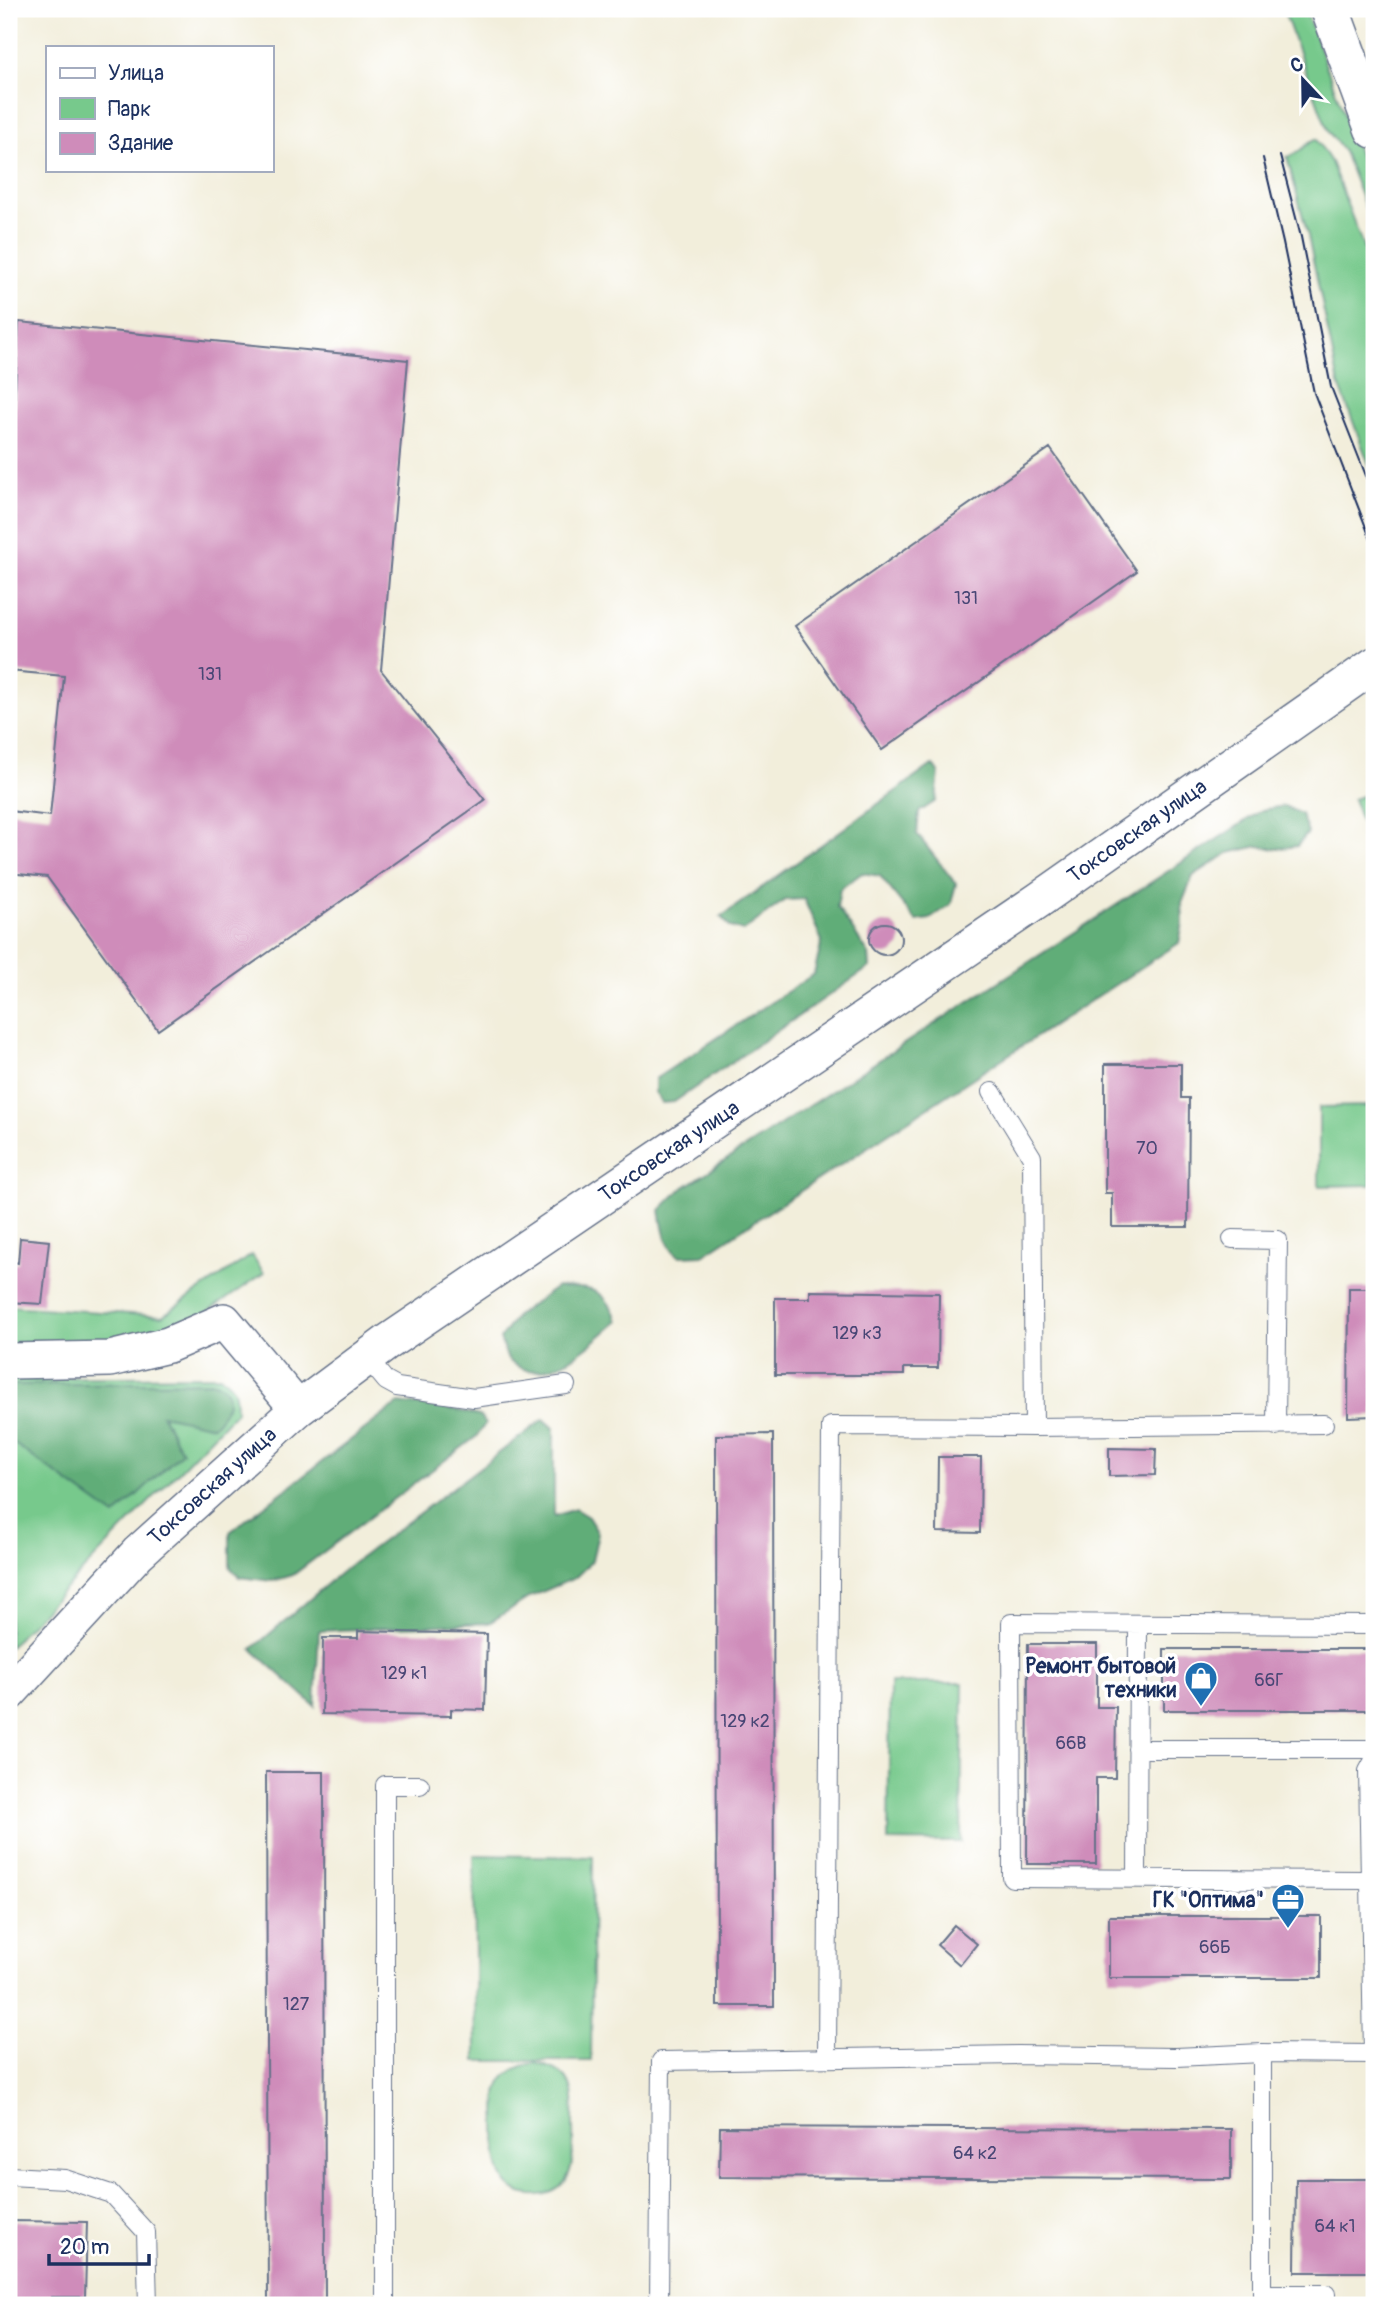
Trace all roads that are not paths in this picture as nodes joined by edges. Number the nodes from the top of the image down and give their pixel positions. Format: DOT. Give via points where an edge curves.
graph roads {
  1 [pos="1330,9"];
  2 [pos="1374,129"];
  3 [pos="1369,680"];
  4 [pos="992,1092"];
  5 [pos="1233,1239"];
  6 [pos="367,1358"];
  7 [pos="9,1361"];
  8 [pos="566,1385"];
  9 [pos="298,1409"];
  10 [pos="1324,1424"];
  11 [pos="1276,1426"];
  12 [pos="1034,1427"];
  13 [pos="1138,1624"];
  14 [pos="1374,1626"];
  15 [pos="9,1693"];
  16 [pos="1137,1749"];
  17 [pos="1374,1749"];
  18 [pos="1374,1760"];
  19 [pos="420,1785"];
  20 [pos="1137,1878"];
  21 [pos="1370,1880"];
  22 [pos="1262,2053"];
  23 [pos="1374,2054"];
  24 [pos="828,2058"];
  25 [pos="9,2176"];
  26 [pos="148,2305"];
  27 [pos="385,2305"];
  28 [pos="659,2305"];
  29 [pos="1326,2305"];
  1 -- 2 [label="main road"];
  3 -- 6 [label="street, Токсовская улица"];
  4 -- 12 [label="lane" via="1032,1157"];
  5 -- 11 [label="lane" via="1278,1240"];
  6 -- 8 [label="lane" via="397,1387 474,1398"];
  6 -- 9 [label="street, Токсовская улица"];
  7 -- 9 [label="street" via="110,1359 168,1345 224,1321"];
  9 -- 15 [label="street, Токсовская улица" via="138,1553"];
  10 -- 11 [label="lane"];
  11 -- 12 [label="lane"];
  12 -- 24 [label="lane" via="831,1426"];
  13 -- 14 [label="lane"];
  13 -- 16 [label="lane"];
  13 -- 20 [label="lane" via="1010,1623 1012,1878"];
  16 -- 17 [label="lane"];
  16 -- 20 [label="lane"];
  18 -- 21 [label="lane" via="1368,1771"];
  19 -- 27 [label="lane" via="385,1785"];
  20 -- 21 [label="lane"];
  21 -- 23 [label="lane"];
  22 -- 23 [label="lane"];
  22 -- 24 [label="lane"];
  22 -- 29 [label="lane" via="1262,2294 1326,2294"];
  24 -- 28 [label="lane" via="661,2061"];
  25 -- 26 [label="lane" via="65,2179 111,2194 146,2232"];
}
